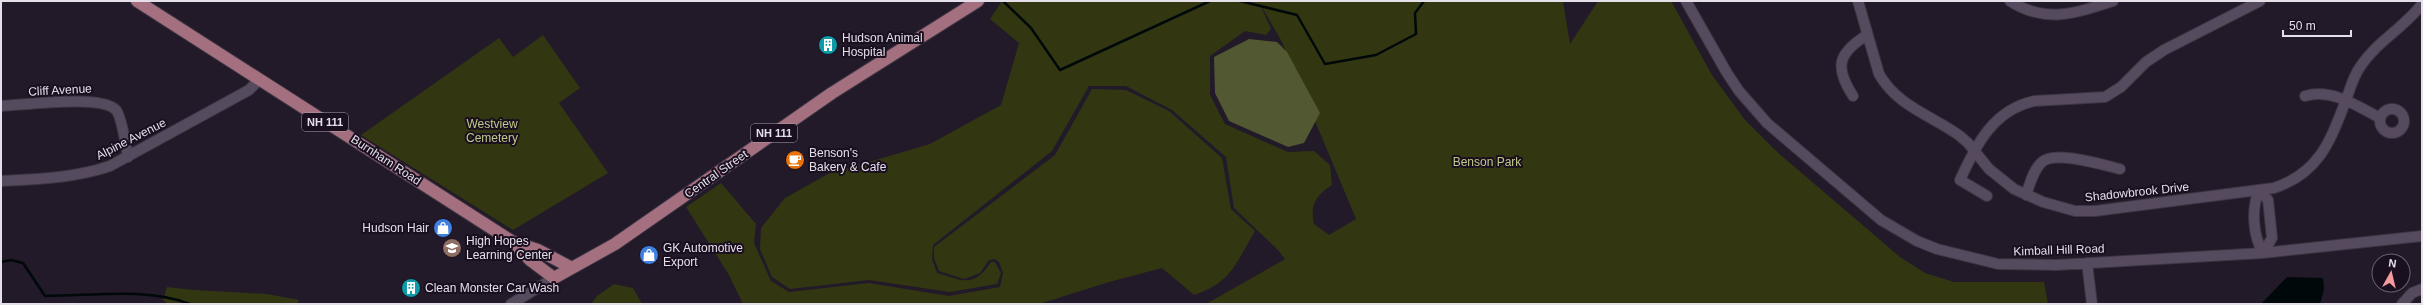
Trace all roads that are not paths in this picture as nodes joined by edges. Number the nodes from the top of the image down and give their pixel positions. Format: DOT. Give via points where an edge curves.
graph roads {
  1 [pos="138,1"];
  2 [pos="978,1"];
  3 [pos="1686,1"];
  4 [pos="1858,1"];
  5 [pos="2010,1"];
  6 [pos="2113,1"];
  7 [pos="2260,1"];
  8 [pos="2422,4"];
  9 [pos="1867,36"];
  10 [pos="259,80"];
  11 [pos="1853,96"];
  12 [pos="2306,96"];
  13 [pos="2346,100"];
  14 [pos="1,106"];
  15 [pos="2380,118"];
  16 [pos="1974,150"];
  17 [pos="128,157"];
  18 [pos="2120,169"];
  19 [pos="1,181"];
  20 [pos="2259,190"];
  21 [pos="2026,195"];
  22 [pos="1987,196"];
  23 [pos="2422,236"];
  24 [pos="513,242"];
  25 [pos="2263,253"];
  26 [pos="2087,263"];
  27 [pos="572,268"];
  28 [pos="554,278"];
  29 [pos="2422,289"];
  30 [pos="511,304"];
  31 [pos="2092,304"];
  32 [pos="2402,304"];
  1 -- 10 [label="main road, Burnham Road / NH 111"];
  2 -- 27 [label="main road, Central Street / NH 111" via="832,93 615,244"];
  3 -- 26 [label="street, Kimball Hill Road" via="1727,73 1752,108 1793,147 1881,220 1937,250 1978,261 2014,265"];
  4 -- 9 [label="street, Shadowbrook Drive"];
  5 -- 6 [label="street" via="2032,12 2054,16 2075,13"];
  7 -- 16 [label="street" via="2164,50 2146,62 2121,87 2105,97 2034,101 2017,107 1993,123"];
  8 -- 13 [label="street, Shadowbrook Drive" via="2413,16 2372,51 2359,68"];
  9 -- 11 [label="street" via="1851,45 1843,56 1843,78"];
  9 -- 16 [label="street, Shadowbrook Drive" via="1879,74 1892,92 1912,109 1951,129"];
  10 -- 17 [label="street, Alpine Avenue" via="249,90"];
  10 -- 24 [label="main road, Burnham Road / NH 111"];
  12 -- 13 [label="street" via="2318,92"];
  13 -- 15 [label="street"];
  13 -- 20 [label="street, Shadowbrook Drive" via="2327,146 2308,170 2286,184"];
  14 -- 17 [label="street, Cliff Avenue" via="86,101 108,104 117,111"];
  16 -- 21 [label="street, Shadowbrook Drive" via="1997,176"];
  16 -- 22 [label="street" via="1960,180"];
  17 -- 19 [label="street, Alpine Avenue" via="90,173"];
  18 -- 21 [label="street" via="2058,156 2047,158 2035,172"];
  20 -- 21 [label="street, Shadowbrook Drive" via="2086,211 2058,207"];
  20 -- 25 [label="street" via="2254,201 2256,241"];
  20 -- 25 [label="street" via="2268,200 2272,238"];
  23 -- 25 [label="street, Kimball Hill Road"];
  24 -- 27 [label="main road, Burnham Road / NH 111" via="538,250"];
  24 -- 28 [label="main road, Burnham Road / NH 111" via="530,260"];
  25 -- 26 [label="street, Kimball Hill Road"];
  26 -- 31 [label="street"];
  27 -- 28 [label="main road, Central Street / NH 111"];
  28 -- 30 [label="street, Central Street"];
  29 -- 32 [label="street" via="2412,293"];
}
